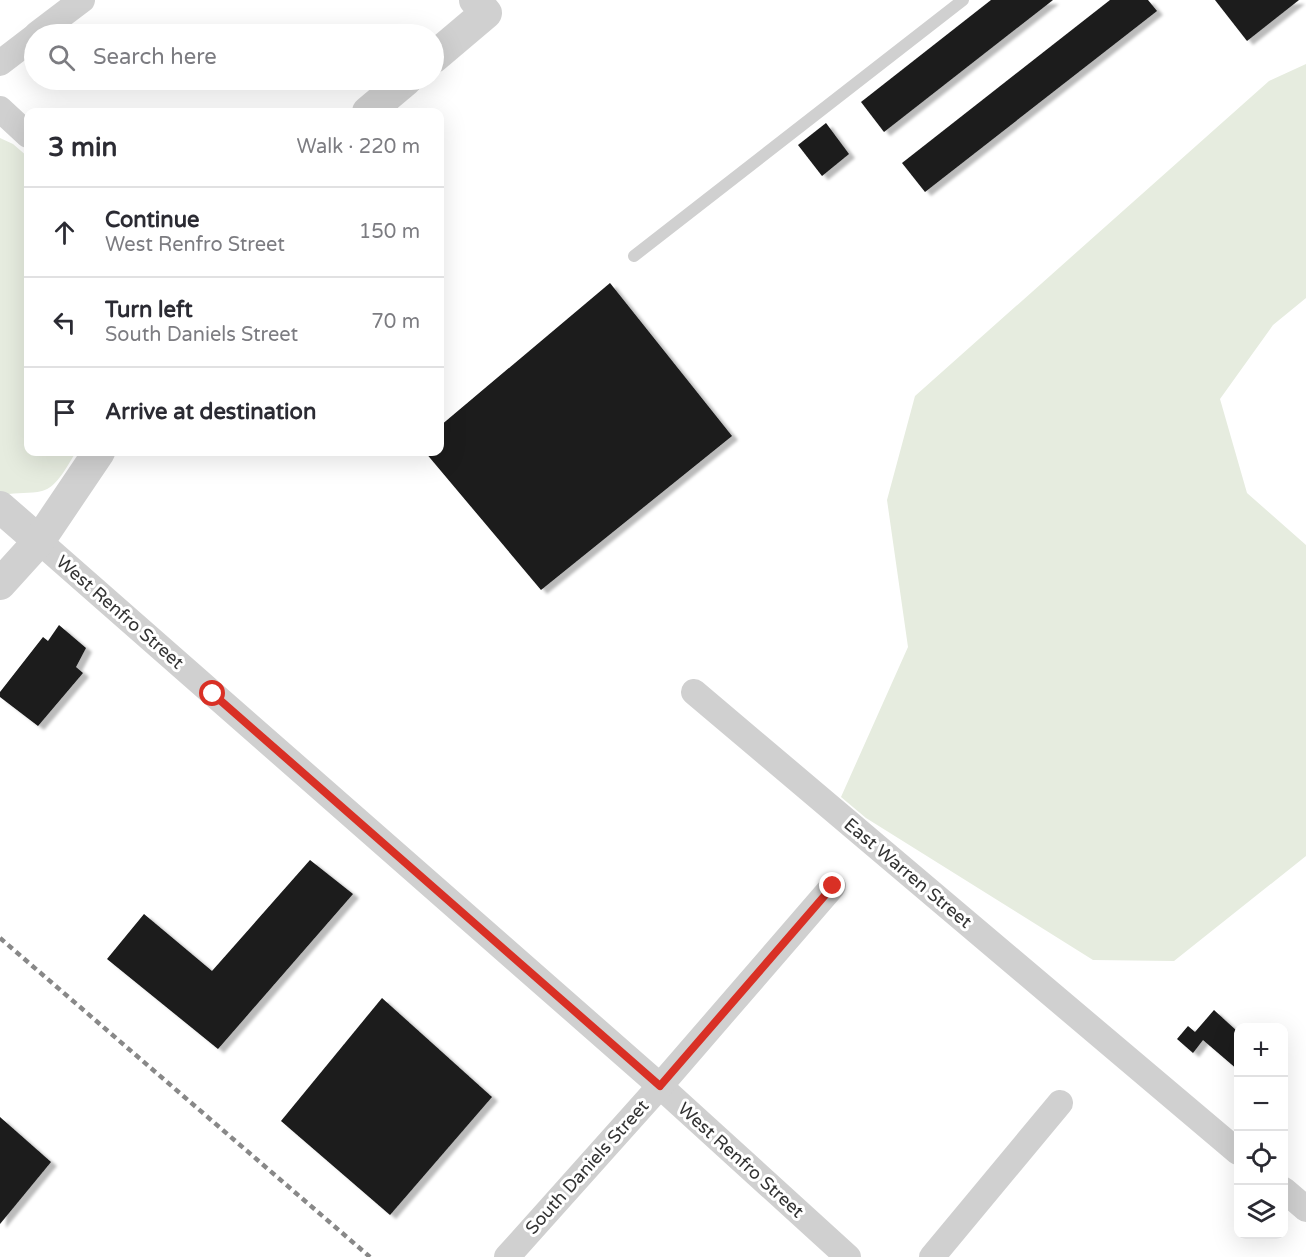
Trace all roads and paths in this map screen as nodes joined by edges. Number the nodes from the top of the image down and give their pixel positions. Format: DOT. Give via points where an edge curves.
graph roads {
  1 [pos="82,0"];
  2 [pos="963,0"];
  3 [pos="488,4"];
  4 [pos="51,24"];
  5 [pos="24,45"];
  6 [pos="444,47"];
  7 [pos="0,63"];
  8 [pos="394,90"];
  9 [pos="373,108"];
  10 [pos="0,109"];
  11 [pos="24,131"];
  12 [pos="634,256"];
  13 [pos="96,456"];
  14 [pos="0,507"];
  15 [pos="39,540"];
  16 [pos="0,584"];
  17 [pos="694,692"];
  18 [pos="833,886"];
  19 [pos="660,1086"];
  20 [pos="1060,1103"];
  21 [pos="1234,1148"];
  22 [pos="1288,1193"];
  23 [pos="1306,1209"];
  24 [pos="507,1257"];
  25 [pos="848,1257"];
  26 [pos="932,1257"];
  1 -- 4 [label="street"];
  2 -- 12 [label="lane"];
  3 -- 6 [label="street"];
  5 -- 7 [label="street"];
  8 -- 9 [label="street"];
  10 -- 11 [label="street"];
  13 -- 15 [label="street"];
  14 -- 15 [label="street"];
  15 -- 16 [label="street"];
  15 -- 19 [label="street, West Renfro Street"];
  17 -- 21 [label="street, East Warren Street"];
  18 -- 19 [label="street, South Daniels Street"];
  19 -- 24 [label="street, South Daniels Street"];
  19 -- 25 [label="street, West Renfro Street"];
  20 -- 26 [label="street"];
  22 -- 23 [label="street"];
}
